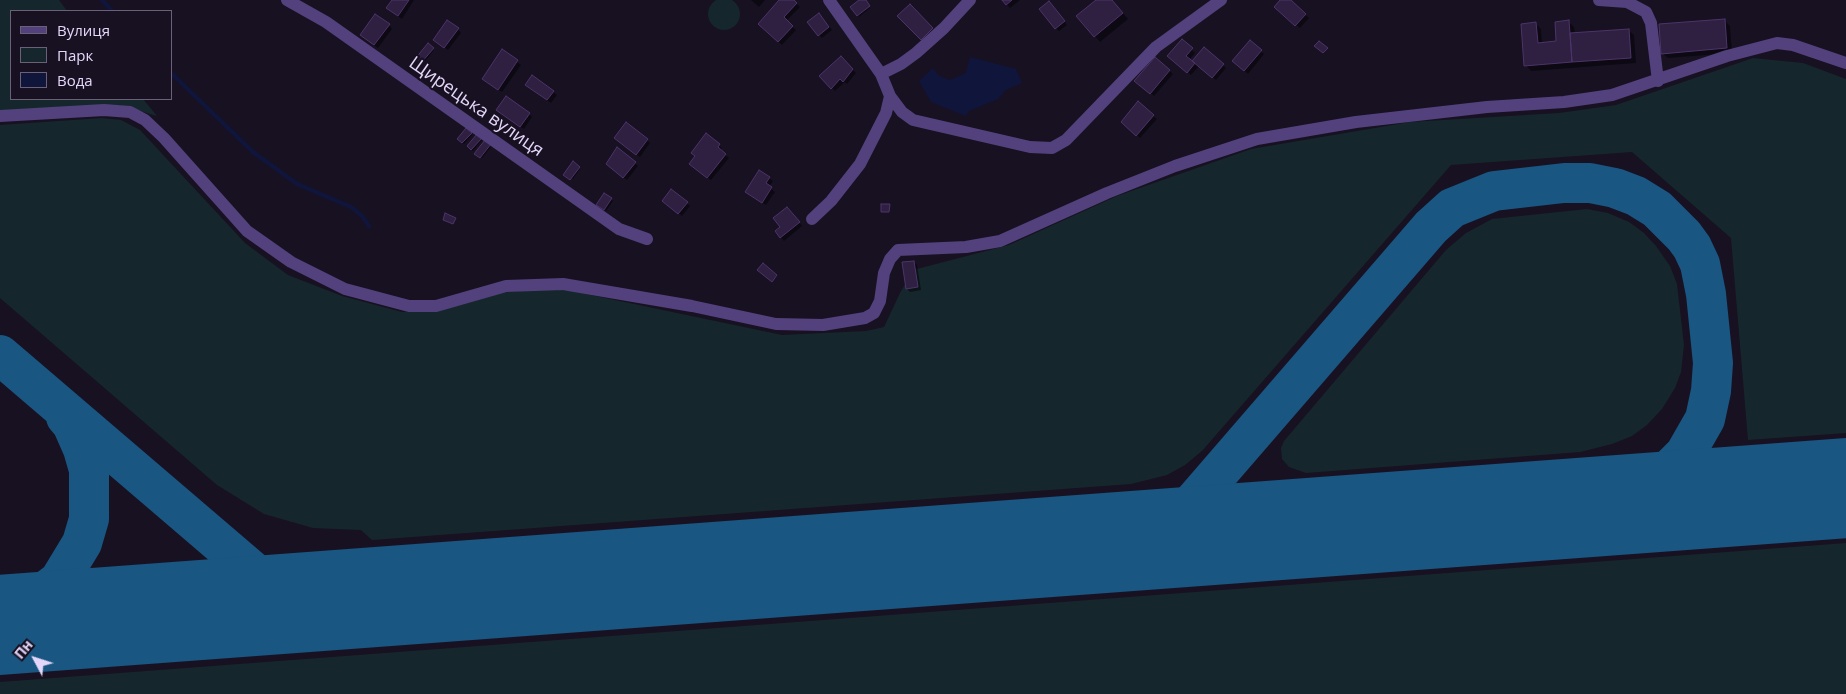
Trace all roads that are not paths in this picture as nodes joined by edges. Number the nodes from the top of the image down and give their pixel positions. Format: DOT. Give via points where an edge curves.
graph roads {
  1 [pos="287,0"];
  2 [pos="829,0"];
  3 [pos="970,0"];
  4 [pos="1221,0"];
  5 [pos="1599,0"];
  6 [pos="1846,63"];
  7 [pos="881,74"];
  8 [pos="1658,81"];
  9 [pos="890,96"];
  10 [pos="0,116"];
  11 [pos="812,219"];
  12 [pos="647,239"];
  1 -- 12 [label="street, Щирецька вулиця" via="326,22 619,229"];
  2 -- 7 [label="street"];
  3 -- 7 [label="street" via="916,53"];
  4 -- 9 [label="street" via="1156,47 1066,140 1052,148 1030,147 913,120"];
  5 -- 8 [label="street" via="1627,2 1646,12 1651,22"];
  6 -- 8 [label="street" via="1777,43 1727,56"];
  7 -- 9 [label="street"];
  8 -- 10 [label="street" via="1612,95 1564,102 1356,122 1257,139 1116,189 1000,241 966,247 898,250 884,273 880,301 874,313 865,318 823,325 776,324 563,284 506,286 436,306 400,304 345,289 269,247 248,231 145,120 130,112 104,110"];
  9 -- 11 [label="street" via="886,113 860,164 831,202"];
}
